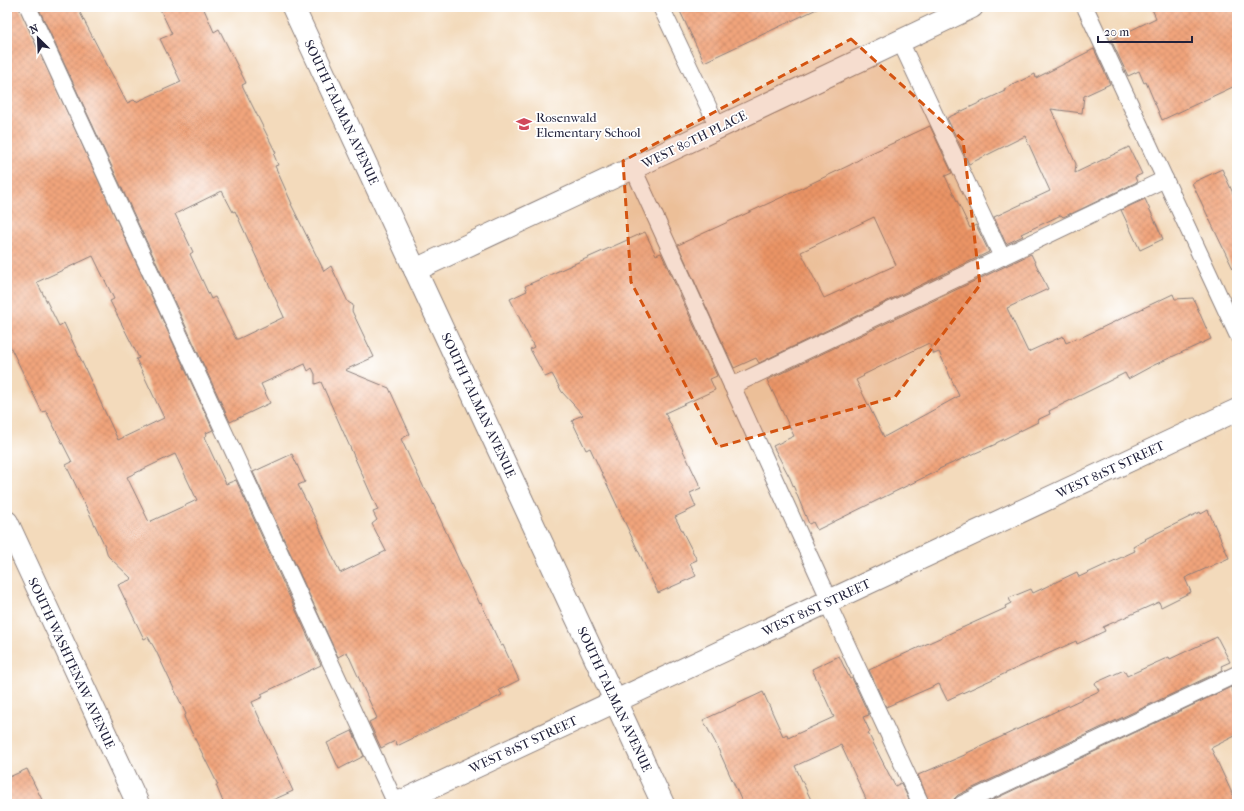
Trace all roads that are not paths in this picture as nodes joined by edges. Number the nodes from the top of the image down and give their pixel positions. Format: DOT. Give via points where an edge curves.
graph roads {
  1 [pos="28,7"];
  2 [pos="293,7"];
  3 [pos="661,7"];
  4 [pos="972,7"];
  5 [pos="1085,7"];
  6 [pos="900,40"];
  7 [pos="718,127"];
  8 [pos="633,168"];
  9 [pos="1165,179"];
  10 [pos="1002,257"];
  11 [pos="415,270"];
  12 [pos="1237,334"];
  13 [pos="732,386"];
  14 [pos="1237,410"];
  15 [pos="7,522"];
  16 [pos="829,602"];
  17 [pos="1237,674"];
  18 [pos="616,701"];
  19 [pos="138,804"];
  20 [pos="396,804"];
  21 [pos="663,804"];
  22 [pos="921,804"];
  23 [pos="962,804"];
  1 -- 20 [label="lane"];
  2 -- 11 [label="street, SOUTH TALMAN AVENUE"];
  3 -- 7 [label="lane"];
  4 -- 6 [label="street, WEST 80TH PLACE"];
  5 -- 9 [label="lane"];
  6 -- 7 [label="street, WEST 80TH PLACE"];
  6 -- 10 [label="lane"];
  7 -- 8 [label="street, WEST 80TH PLACE"];
  8 -- 11 [label="street, WEST 80TH PLACE"];
  8 -- 13 [label="lane"];
  9 -- 10 [label="lane"];
  9 -- 12 [label="lane"];
  10 -- 13 [label="lane"];
  11 -- 18 [label="street, SOUTH TALMAN AVENUE"];
  13 -- 16 [label="lane"];
  14 -- 16 [label="street, WEST 81ST STREET"];
  15 -- 19 [label="street, SOUTH WASHTENAW AVENUE"];
  16 -- 18 [label="street, WEST 81ST STREET"];
  16 -- 22 [label="lane"];
  17 -- 23 [label="lane"];
  18 -- 20 [label="street, WEST 81ST STREET"];
  18 -- 21 [label="street, SOUTH TALMAN AVENUE"];
}
